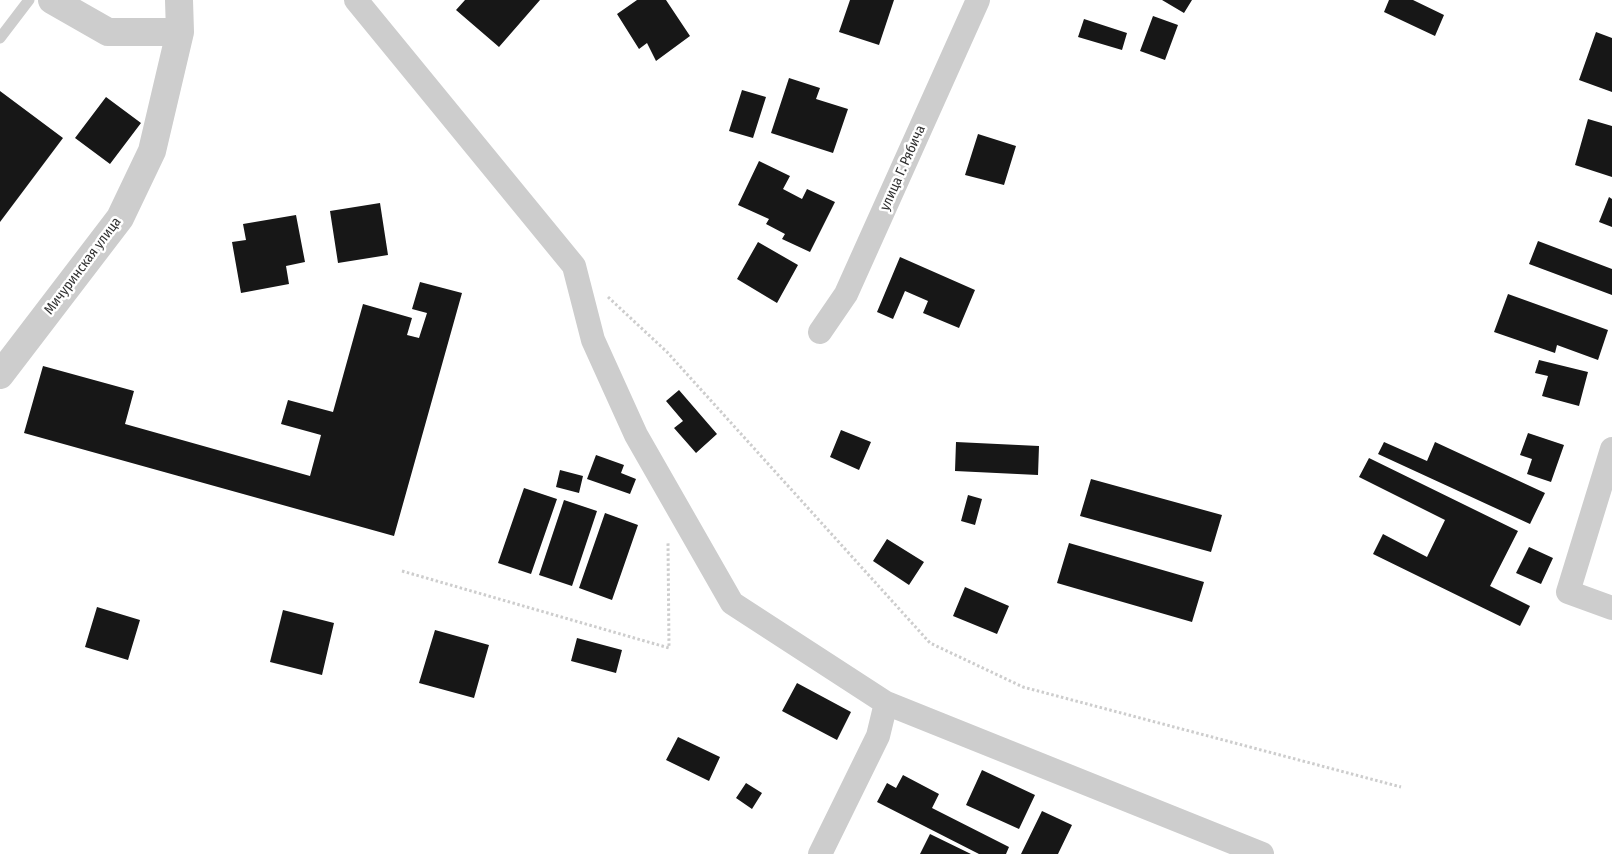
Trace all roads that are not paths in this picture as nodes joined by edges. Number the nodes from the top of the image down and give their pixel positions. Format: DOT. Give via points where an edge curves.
graph roads {
  1 [pos="29,0"];
  2 [pos="52,0"];
  3 [pos="179,0"];
  4 [pos="356,0"];
  5 [pos="978,0"];
  6 [pos="180,32"];
  7 [pos="0,38"];
  8 [pos="820,332"];
  9 [pos="0,375"];
  10 [pos="1612,449"];
  11 [pos="1612,608"];
  12 [pos="886,703"];
  13 [pos="820,854"];
  14 [pos="1262,854"];
  1 -- 7 [label="lane"];
  2 -- 6 [label="street" via="108,32"];
  3 -- 6 [label="street, Мичуринская улица"];
  4 -- 12 [label="street" via="574,266 593,340 636,435 732,603"];
  5 -- 8 [label="street, улица Г. Рябича" via="846,294"];
  6 -- 9 [label="street, Мичуринская улица" via="152,151 120,218"];
  10 -- 11 [label="street" via="1568,592"];
  12 -- 13 [label="street" via="878,736"];
  12 -- 14 [label="street"];
}
